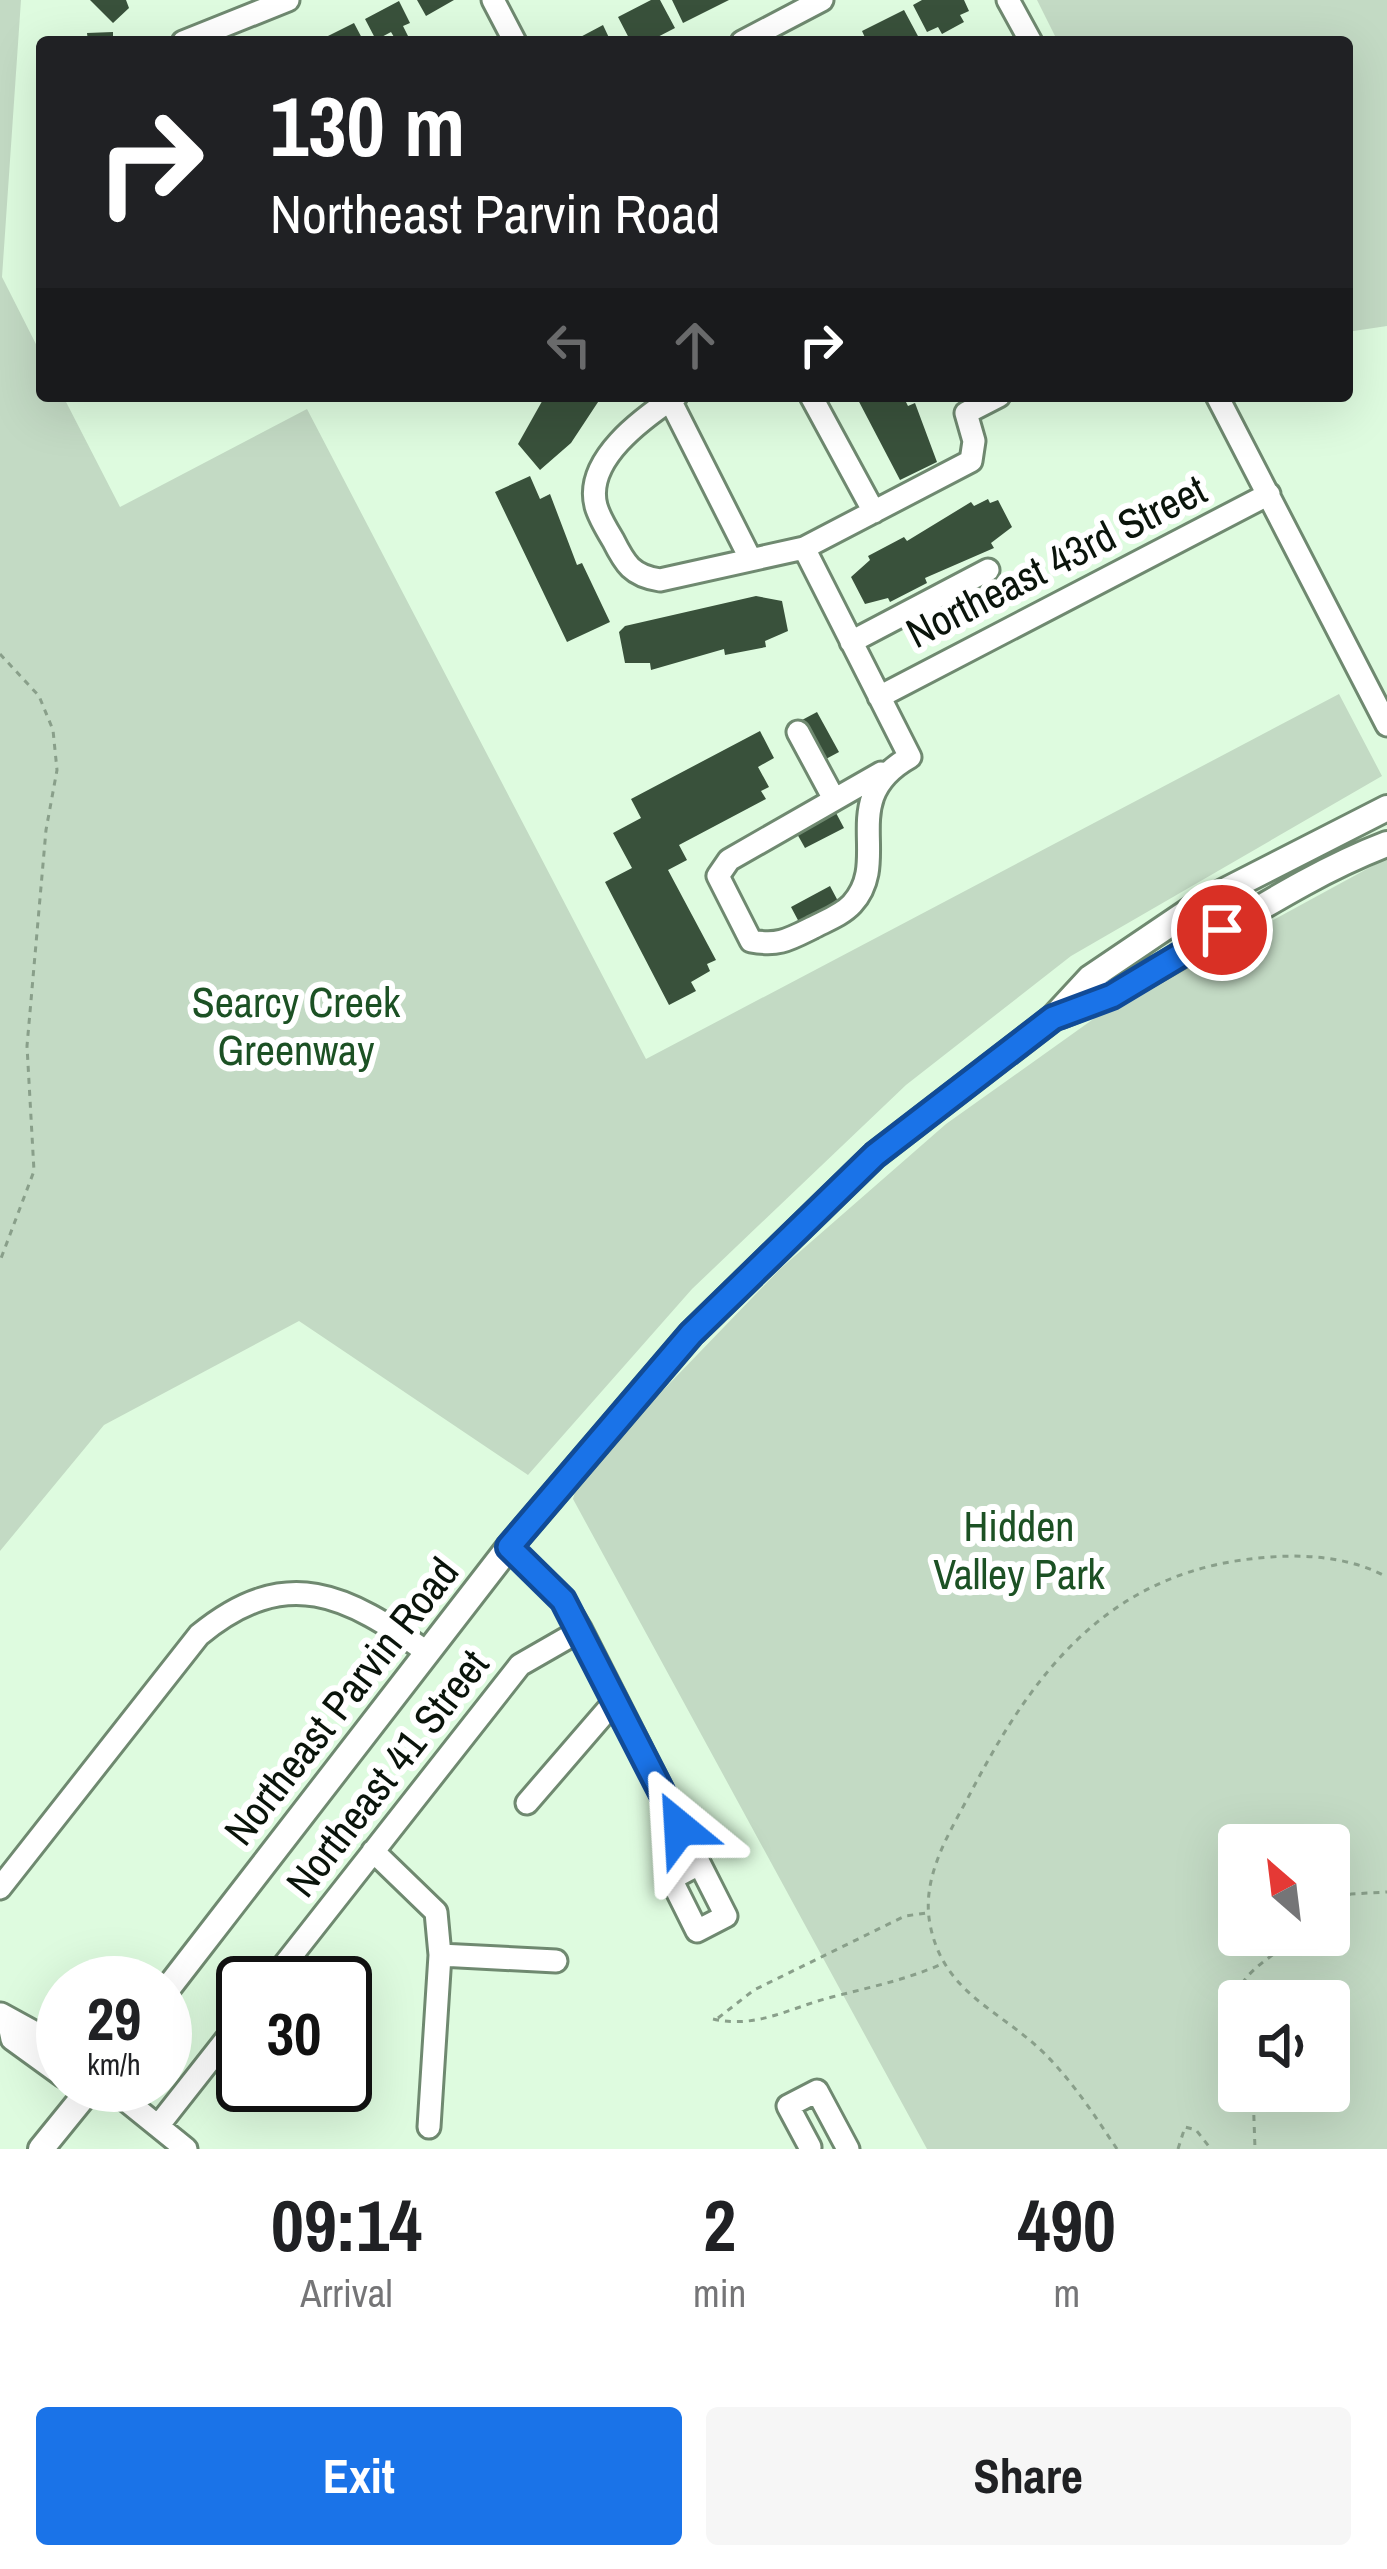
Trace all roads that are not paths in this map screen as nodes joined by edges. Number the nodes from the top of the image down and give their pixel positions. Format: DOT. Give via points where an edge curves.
graph roads {
  1 [pos="288,0"];
  2 [pos="493,0"];
  3 [pos="822,0"];
  4 [pos="1008,0"];
  5 [pos="198,36"];
  6 [pos="512,36"];
  7 [pos="753,36"];
  8 [pos="1028,36"];
  9 [pos="668,402"];
  10 [pos="675,402"];
  11 [pos="814,402"];
  12 [pos="1219,402"];
  13 [pos="961,405"];
  14 [pos="1269,494"];
  15 [pos="874,512"];
  16 [pos="804,548"];
  17 [pos="751,560"];
  18 [pos="988,570"];
  19 [pos="851,642"];
  20 [pos="879,697"];
  21 [pos="1387,725"];
  22 [pos="798,732"];
  23 [pos="880,773"];
  24 [pos="834,800"];
  25 [pos="1387,808"];
  26 [pos="1387,844"];
  27 [pos="1053,1018"];
  28 [pos="509,1547"];
  29 [pos="581,1630"];
  30 [pos="428,1653"];
  31 [pos="615,1701"];
  32 [pos="527,1803"];
  33 [pos="374,1851"];
  34 [pos="699,1864"];
  35 [pos="0,1888"];
  36 [pos="440,1954"];
  37 [pos="291,1956"];
  38 [pos="192,1957"];
  39 [pos="556,1961"];
  40 [pos="4,2016"];
  41 [pos="36,2029"];
  42 [pos="36,2056"];
  43 [pos="216,2065"];
  44 [pos="71,2112"];
  45 [pos="140,2112"];
  46 [pos="158,2126"];
  47 [pos="429,2127"];
  48 [pos="811,2147"];
  49 [pos="41,2149"];
  50 [pos="186,2149"];
  51 [pos="848,2149"];
  1 -- 5 [label="street"];
  2 -- 6 [label="street"];
  3 -- 7 [label="street"];
  4 -- 8 [label="street"];
  9 -- 17 [label="street" via="610,452 594,486 627,568 660,580"];
  10 -- 17 [label="street"];
  11 -- 15 [label="street"];
  12 -- 14 [label="street"];
  13 -- 15 [label="street" via="974,441 971,461"];
  14 -- 20 [label="street, Northeast 43rd Street"];
  14 -- 21 [label="street"];
  15 -- 16 [label="street"];
  16 -- 17 [label="street"];
  16 -- 19 [label="street"];
  18 -- 19 [label="street"];
  19 -- 20 [label="street"];
  20 -- 23 [label="street" via="910,757"];
  22 -- 24 [label="street"];
  23 -- 24 [label="street"];
  23 -- 24 [label="street" via="863,889 850,908 777,946 751,941 718,876 729,860"];
  25 -- 27 [label="main road, Northeast Parvin Road" via="1201,903 1090,978"];
  26 -- 27 [label="main road, Northeast Parvin Road" via="1112,996"];
  27 -- 28 [label="main road, Northeast Parvin Road" via="875,1155 691,1334"];
  28 -- 29 [label="street" via="563,1600"];
  28 -- 30 [label="main road, Northeast Parvin Road"];
  29 -- 31 [label="street"];
  29 -- 33 [label="street, Northeast 41 Street" via="520,1665"];
  30 -- 35 [label="street" via="342,1598 272,1598 219,1619"];
  30 -- 38 [label="main road, Northeast Parvin Road"];
  31 -- 32 [label="street"];
  31 -- 34 [label="street"];
  33 -- 36 [label="street" via="436,1912"];
  33 -- 37 [label="street, Northeast 41 Street"];
  36 -- 39 [label="street"];
  36 -- 47 [label="street"];
  40 -- 41 [label="street"];
  40 -- 42 [label="street" via="12,2039"];
  43 -- 46 [label="street"];
  44 -- 49 [label="main road"];
  45 -- 46 [label="street"];
  46 -- 50 [label="street"];
  48 -- 51 [label="street" via="788,2106 817,2090"];
}
